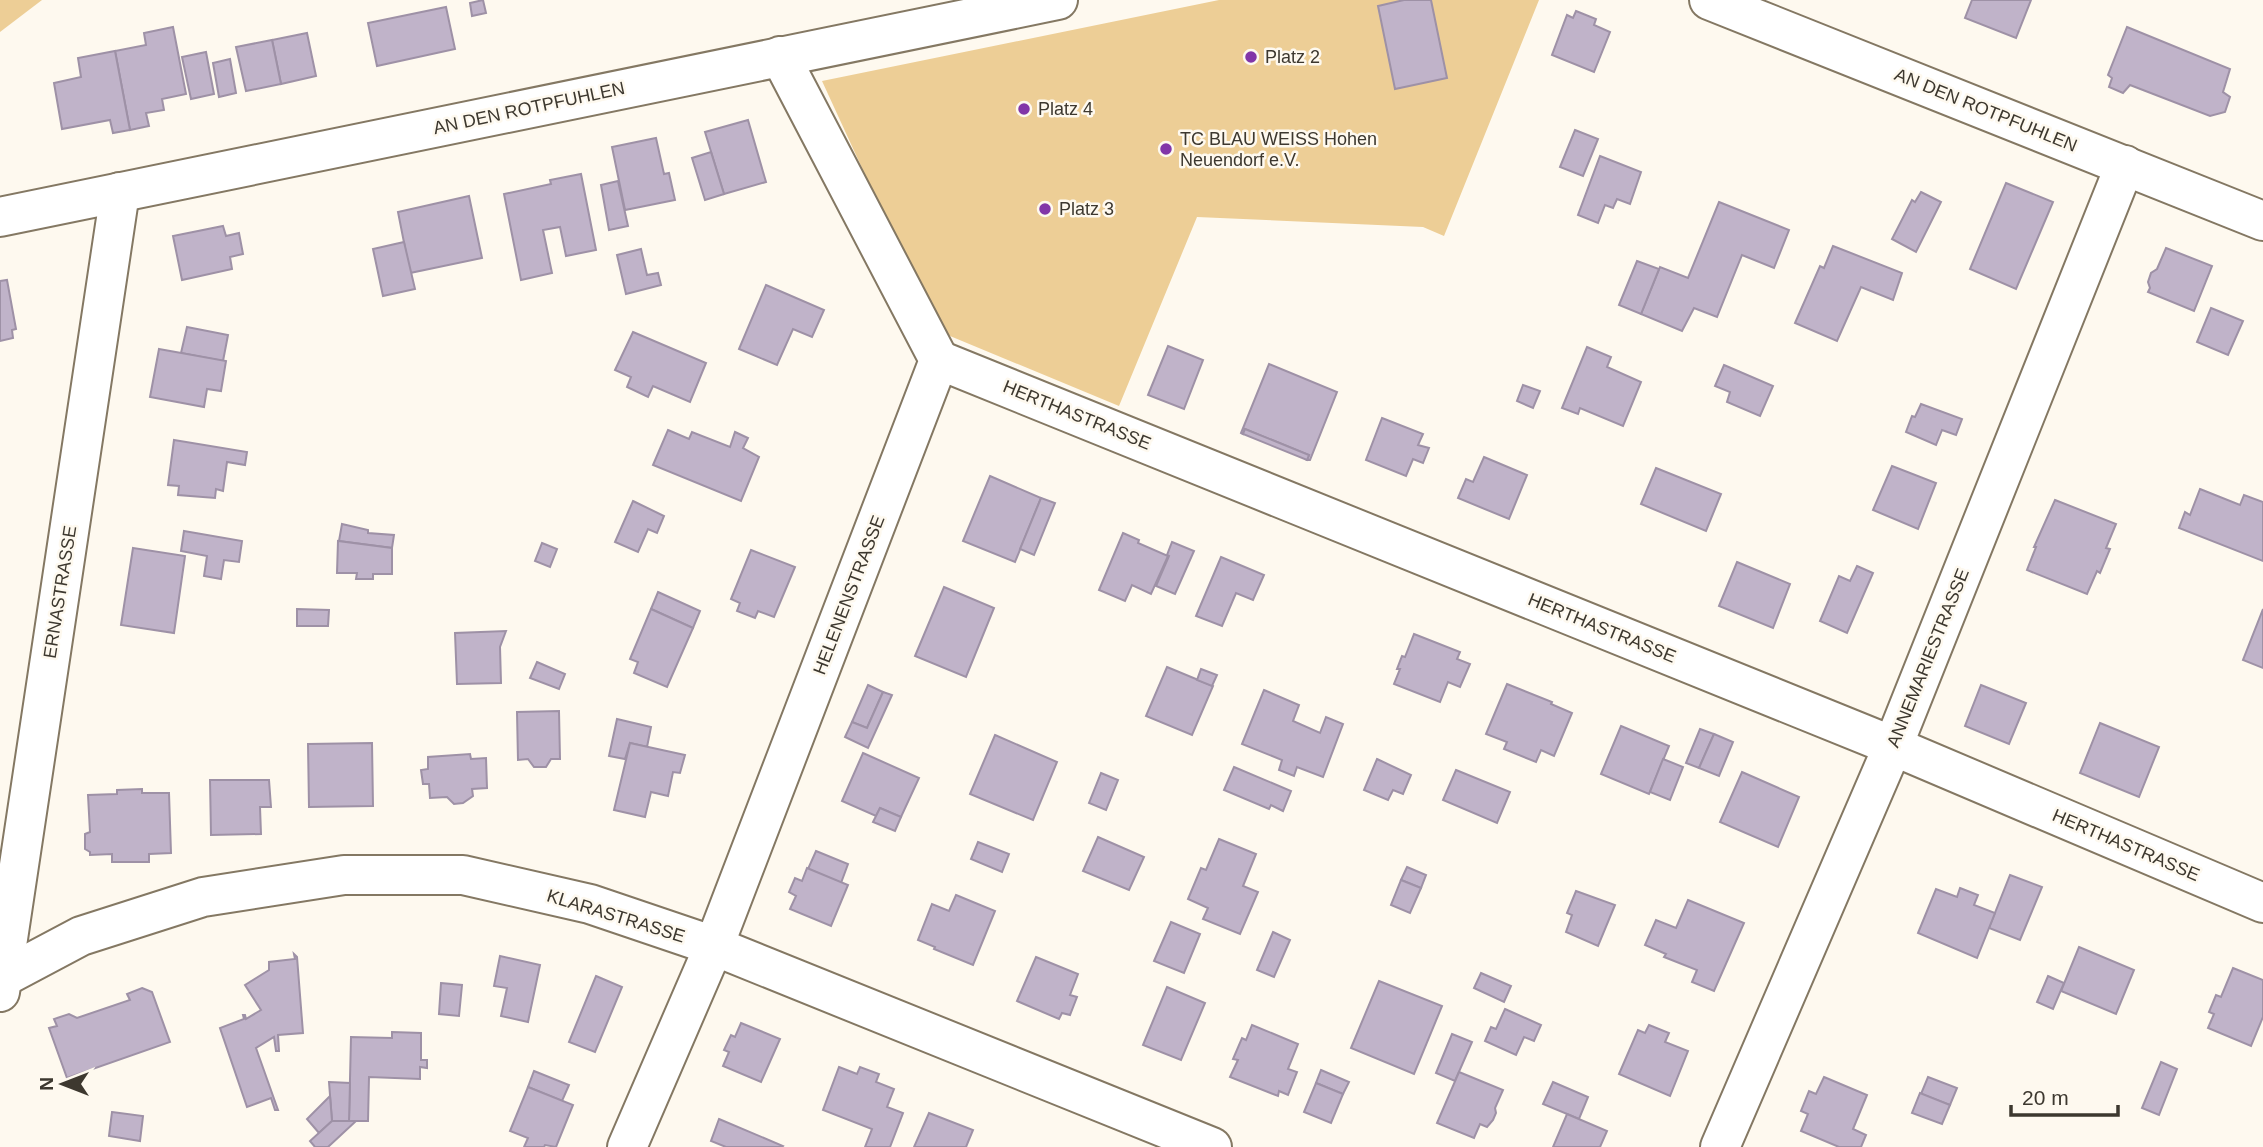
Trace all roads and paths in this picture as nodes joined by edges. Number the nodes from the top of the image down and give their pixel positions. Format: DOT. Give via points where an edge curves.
graph roads {
  1 [pos="1058,0"];
  2 [pos="1709,0"];
  3 [pos="780,56"];
  4 [pos="2124,165"];
  5 [pos="120,192"];
  6 [pos="0,216"];
  7 [pos="2263,221"];
  8 [pos="939,360"];
  9 [pos="1893,746"];
  10 [pos="2263,903"];
  11 [pos="713,946"];
  12 [pos="1,983"];
  13 [pos="627,1147"];
  14 [pos="1212,1147"];
  15 [pos="1720,1147"];
  1 -- 3 [label="street, AN DEN ROTPFUHLEN"];
  2 -- 4 [label="street, AN DEN ROTPFUHLEN"];
  3 -- 5 [label="street, AN DEN ROTPFUHLEN"];
  3 -- 8 [label="street"];
  4 -- 7 [label="street, AN DEN ROTPFUHLEN"];
  4 -- 9 [label="street, ANNEMARIESTRASSE"];
  5 -- 6 [label="street, AN DEN ROTPFUHLEN"];
  5 -- 12 [label="street, ERNASTRASSE"];
  8 -- 9 [label="street, HERTHASTRASSE"];
  8 -- 11 [label="street, HELENENSTRASSE"];
  9 -- 10 [label="street, HERTHASTRASSE"];
  9 -- 15 [label="street, ANNEMARIESTRASSE"];
  11 -- 12 [label="street, KLARASTRASSE" via="590,904 463,875 344,874 203,897 81,936"];
  11 -- 13 [label="street, HELENENSTRASSE"];
  11 -- 14 [label="street, KLARASTRASSE"];
}
